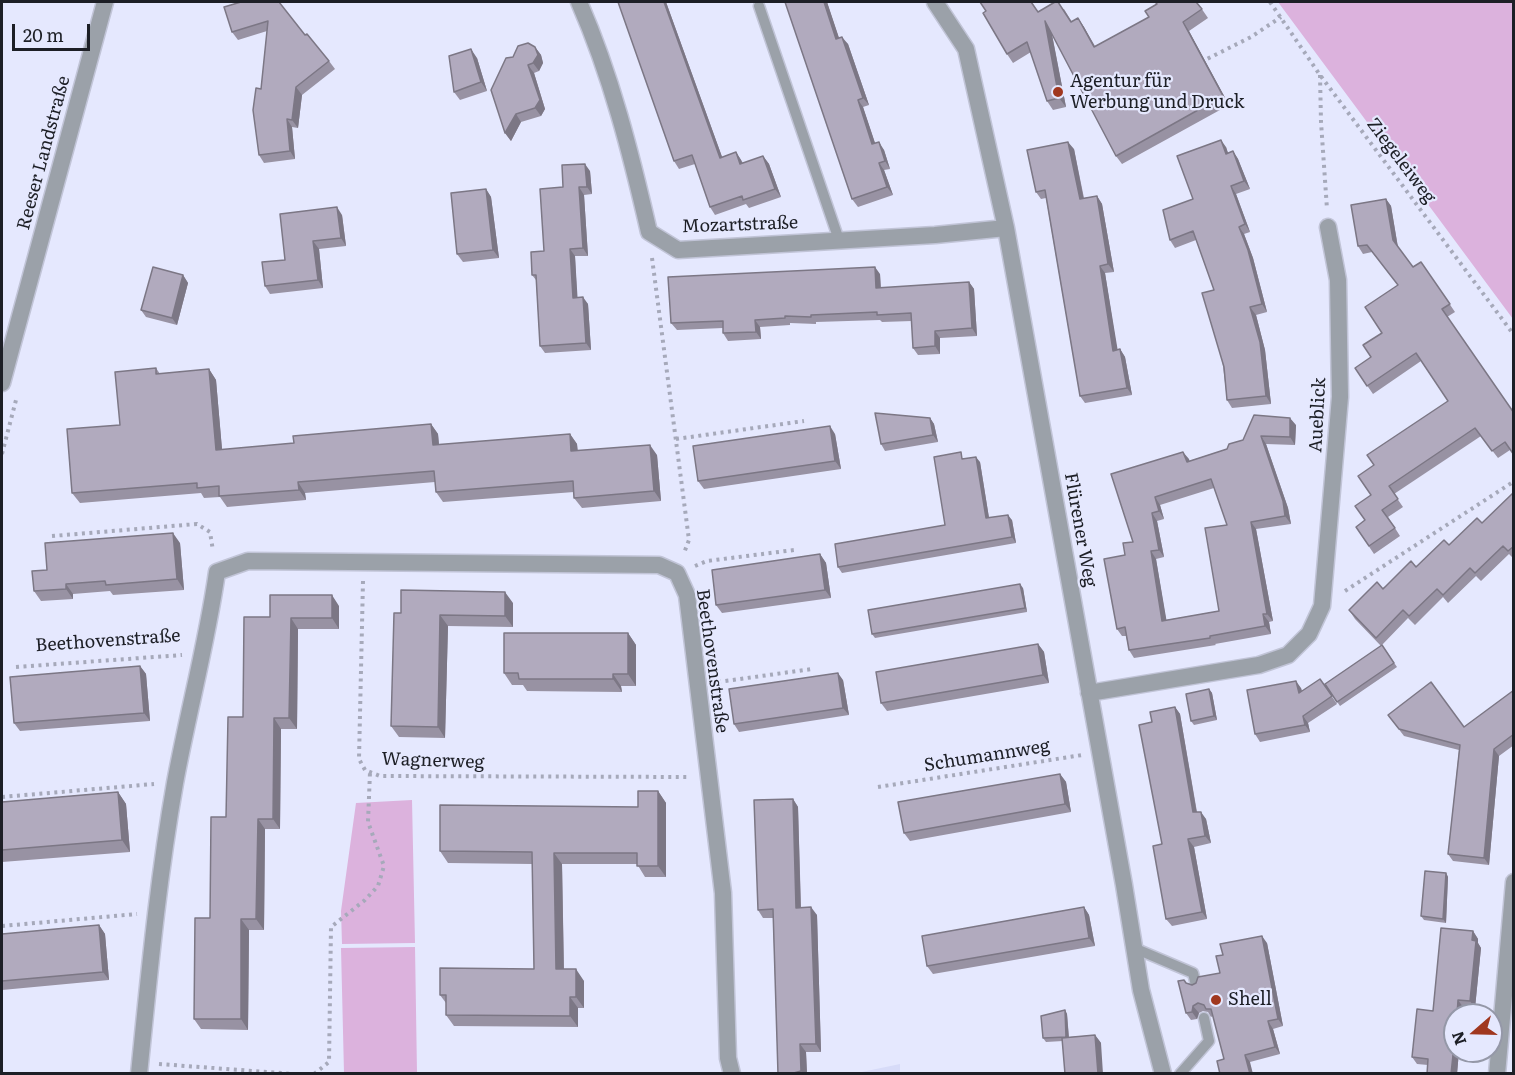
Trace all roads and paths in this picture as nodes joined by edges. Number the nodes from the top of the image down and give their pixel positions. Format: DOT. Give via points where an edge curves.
graph roads {
  1 [pos="105,2"];
  2 [pos="579,2"];
  3 [pos="935,2"];
  4 [pos="1270,2"];
  5 [pos="759,6"];
  6 [pos="1281,17"];
  7 [pos="1197,63"];
  8 [pos="1320,75"];
  9 [pos="1328,227"];
  10 [pos="1006,228"];
  11 [pos="649,232"];
  12 [pos="840,240"];
  13 [pos="1514,335"];
  14 [pos="2,383"];
  15 [pos="804,421"];
  16 [pos="676,439"];
  17 [pos="1513,482"];
  18 [pos="52,536"];
  19 [pos="795,550"];
  20 [pos="363,563"];
  21 [pos="218,572"];
  22 [pos="677,573"];
  23 [pos="1322,606"];
  24 [pos="203,653"];
  25 [pos="16,667"];
  26 [pos="812,669"];
  27 [pos="696,686"];
  28 [pos="1089,693"];
  29 [pos="1100,752"];
  30 [pos="370,772"];
  31 [pos="709,777"];
  32 [pos="176,782"];
  33 [pos="878,787"];
  34 [pos="2,797"];
  35 [pos="1514,882"];
  36 [pos="155,912"];
  37 [pos="2,926"];
  38 [pos="1134,948"];
  39 [pos="1196,985"];
  40 [pos="1204,1018"];
  41 [pos="139,1068"];
  42 [pos="294,1074"];
  43 [pos="314,1074"];
  44 [pos="732,1074"];
  45 [pos="1163,1074"];
  46 [pos="1180,1074"];
  47 [pos="1497,1074"];
  1 -- 14 [label="street, Reeser Landstraße"];
  2 -- 11 [label="street" via="630,148"];
  3 -- 10 [label="street, Flürener Weg" via="966,49"];
  4 -- 6 [label="path, Ziegeleiweg"];
  5 -- 12 [label="lane"];
  6 -- 7 [label="path" via="1251,37"];
  6 -- 8 [label="path, Ziegeleiweg"];
  8 -- 9 [label="path"];
  8 -- 13 [label="path, Ziegeleiweg"];
  9 -- 23 [label="street, Aueblick" via="1338,280 1340,397"];
  10 -- 12 [label="street, Mozartstraße"];
  10 -- 28 [label="street, Flürener Weg"];
  11 -- 12 [label="street, Mozartstraße" via="678,250"];
  11 -- 16 [label="path"];
  15 -- 16 [label="path"];
  16 -- 22 [label="path" via="689,540"];
  17 -- 23 [label="path"];
  18 -- 21 [label="path" via="197,524 210,532"];
  19 -- 22 [label="path" via="706,561"];
  20 -- 21 [label="street, Beethovenstraße" via="248,561"];
  20 -- 22 [label="street, Beethovenstraße" via="659,565"];
  20 -- 30 [label="path, Wagnerweg" via="359,759"];
  21 -- 24 [label="street, Beethovenstraße"];
  22 -- 27 [label="street, Beethovenstraße" via="687,595"];
  23 -- 28 [label="street, Aueblick" via="1309,634 1288,656 1259,665"];
  24 -- 25 [label="path, Beethovenstraße"];
  24 -- 32 [label="street, Beethovenstraße"];
  26 -- 27 [label="path"];
  27 -- 31 [label="street, Beethovenstraße"];
  28 -- 29 [label="street, Flürener Weg"];
  29 -- 33 [label="path, Schumannweg"];
  29 -- 38 [label="street, Flürener Weg"];
  30 -- 31 [label="path, Wagnerweg" via="380,776"];
  30 -- 43 [label="path" via="368,822 384,866 378,886 331,927 329,1062"];
  31 -- 44 [label="street, Beethovenstraße" via="723,893 728,1058"];
  32 -- 34 [label="path"];
  32 -- 36 [label="street, Beethovenstraße"];
  35 -- 47 [label="street"];
  36 -- 37 [label="path"];
  36 -- 41 [label="street, Beethovenstraße"];
  38 -- 39 [label="lane" via="1193,973"];
  38 -- 45 [label="street, Flürener Weg"];
  40 -- 46 [label="lane" via="1209,1041"];
  41 -- 42 [label="path"];
}
